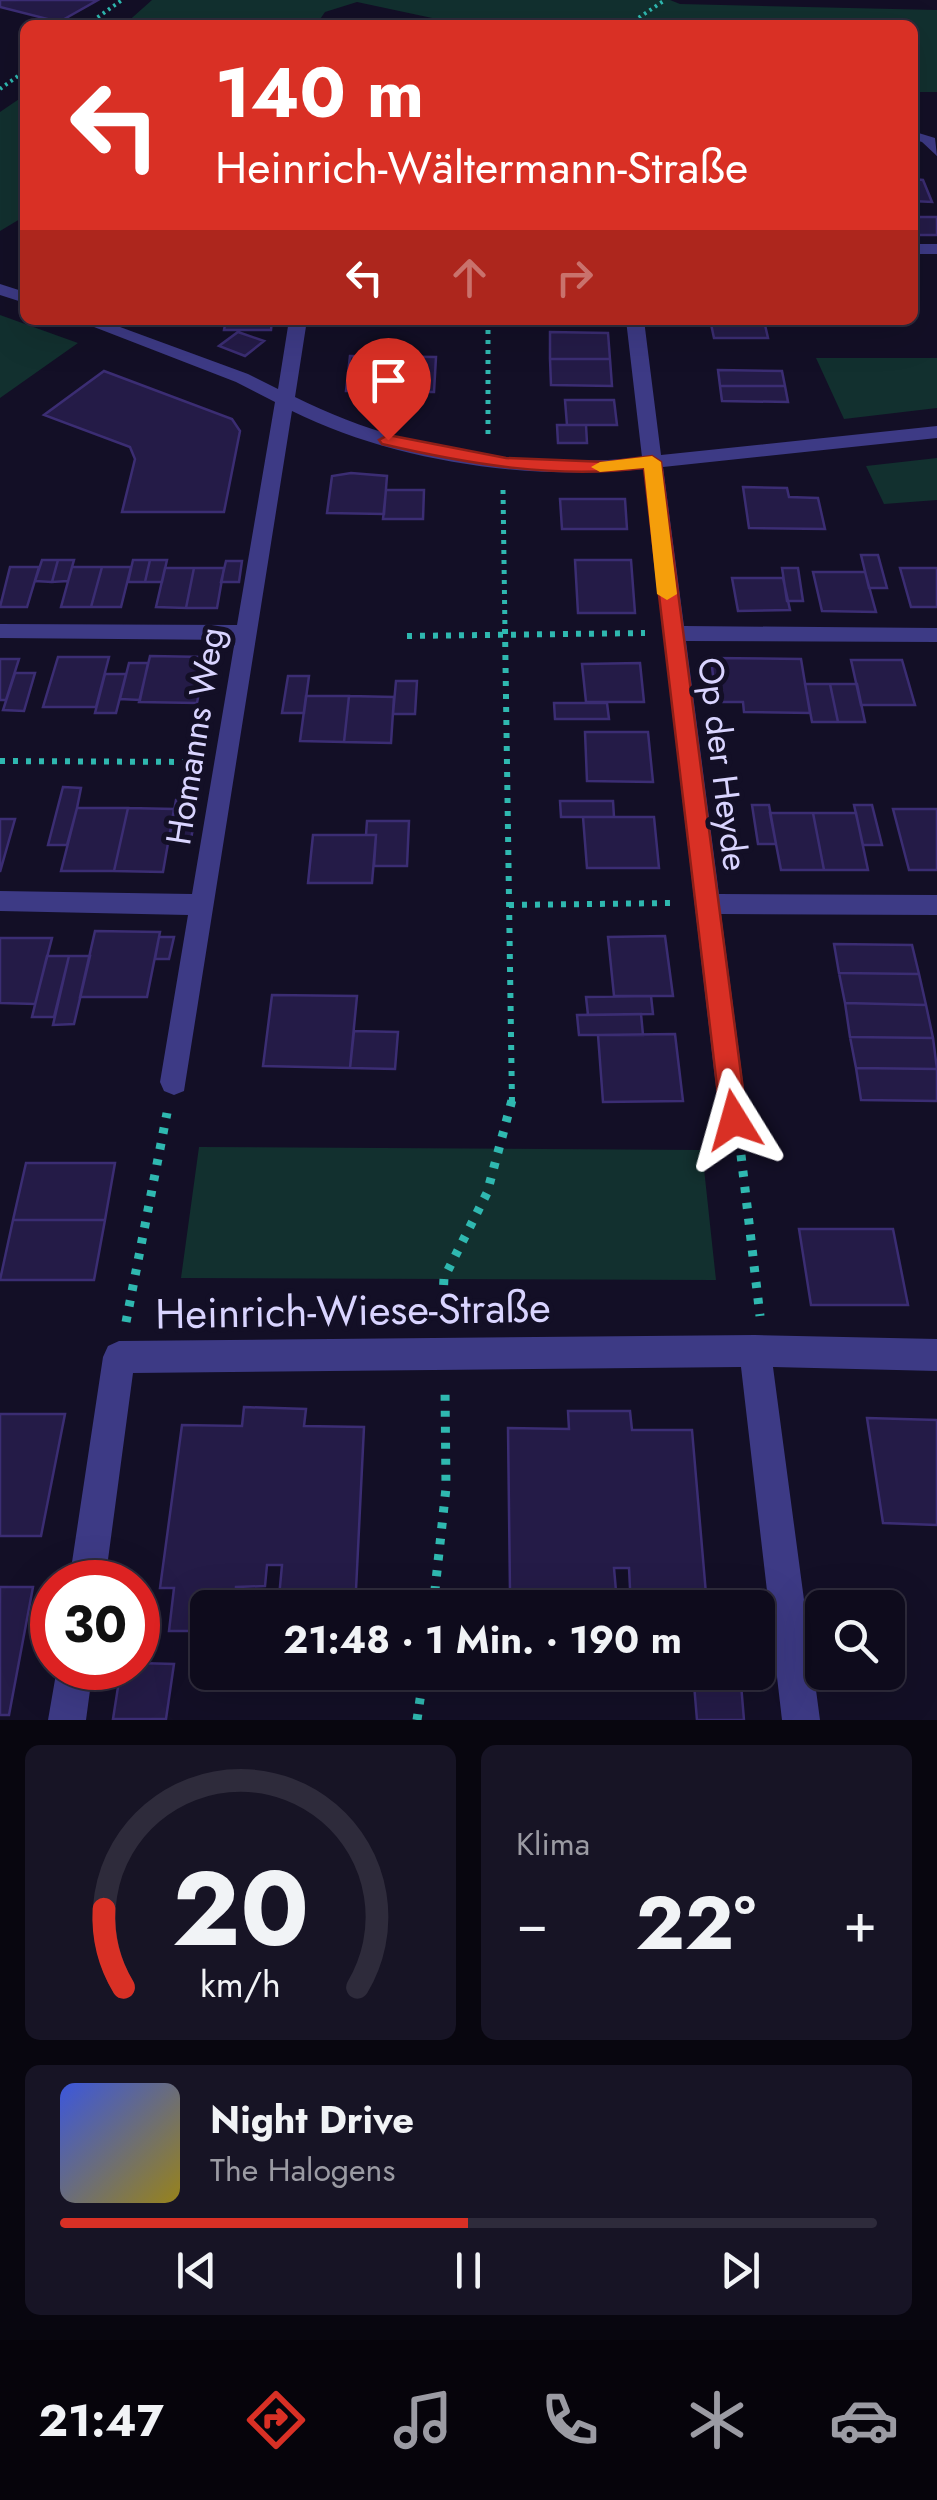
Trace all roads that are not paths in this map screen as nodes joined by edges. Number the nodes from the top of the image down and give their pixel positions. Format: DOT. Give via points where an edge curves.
graph roads {
  1 [pos="918,135"];
  2 [pos="937,152"];
  3 [pos="99,325"];
  4 [pos="297,325"];
  5 [pos="637,325"];
  6 [pos="283,400"];
  7 [pos="937,432"];
  8 [pos="652,462"];
  9 [pos="0,631"];
  10 [pos="247,633"];
  11 [pos="671,634"];
  12 [pos="937,635"];
  13 [pos="0,902"];
  14 [pos="705,904"];
  15 [pos="202,905"];
  16 [pos="937,905"];
  17 [pos="174,1082"];
  18 [pos="734,1120"];
  19 [pos="756,1351"];
  20 [pos="937,1355"];
  21 [pos="90,1560"];
  22 [pos="72,1690"];
  23 [pos="68,1720"];
  24 [pos="801,1720"];
  1 -- 2 [label="street"];
  3 -- 6 [label="street"];
  4 -- 6 [label="street, Homanns Weg"];
  5 -- 8 [label="street, Op der Heyde"];
  6 -- 8 [label="street" via="388,440 496,462"];
  6 -- 10 [label="street, Homanns Weg"];
  7 -- 8 [label="street"];
  8 -- 11 [label="street, Op der Heyde"];
  9 -- 10 [label="street"];
  10 -- 15 [label="street, Homanns Weg"];
  11 -- 12 [label="street, Op der Heyde"];
  11 -- 14 [label="street, Op der Heyde"];
  13 -- 15 [label="street"];
  14 -- 16 [label="street, Op der Heyde"];
  14 -- 18 [label="street, Op der Heyde"];
  15 -- 17 [label="street, Homanns Weg"];
  19 -- 20 [label="street, Heinrich-Wiese-Straße"];
  19 -- 21 [label="street, Heinrich-Wiese-Straße" via="120,1357"];
  19 -- 24 [label="street"];
  22 -- 23 [label="street"];
}
